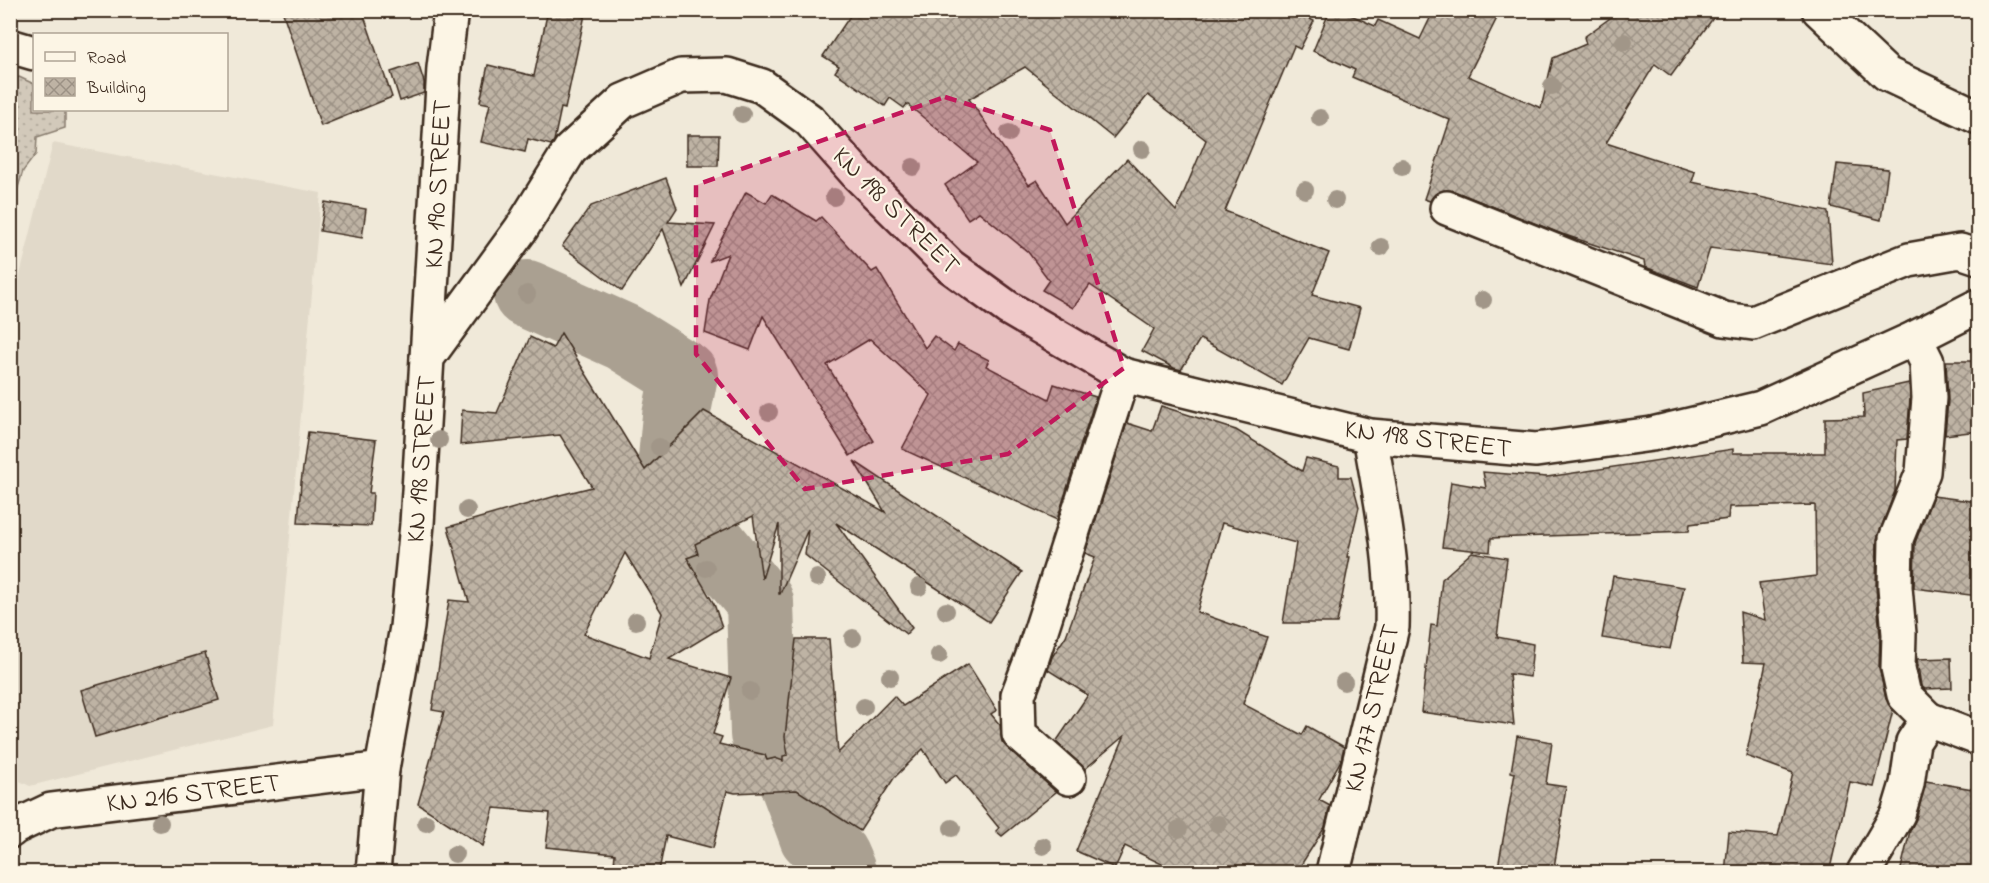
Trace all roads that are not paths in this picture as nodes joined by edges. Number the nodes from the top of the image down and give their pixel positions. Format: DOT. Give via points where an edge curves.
graph roads {
  1 [pos="451,10"];
  2 [pos="1819,10"];
  3 [pos="10,46"];
  4 [pos="33,53"];
  5 [pos="1978,117"];
  6 [pos="1447,208"];
  7 [pos="1978,257"];
  8 [pos="1978,306"];
  9 [pos="1916,338"];
  10 [pos="427,358"];
  11 [pos="1123,375"];
  12 [pos="1370,436"];
  13 [pos="1928,719"];
  14 [pos="1978,738"];
  15 [pos="382,769"];
  16 [pos="1069,778"];
  17 [pos="10,831"];
  18 [pos="373,873"];
  19 [pos="1333,873"];
  20 [pos="1864,873"];
  1 -- 10 [label="street, KN 190 STREET"];
  2 -- 5 [label="street" via="1887,74"];
  3 -- 4 [label="street"];
  6 -- 7 [label="street" via="1724,319 1753,323 1909,260 1960,251"];
  8 -- 9 [label="street, KN 198 STREET"];
  9 -- 12 [label="street, KN 198 STREET" via="1761,408 1652,434 1536,450"];
  9 -- 13 [label="street" via="1927,362 1929,398 1923,472 1896,539 1895,587 1898,668 1904,695"];
  10 -- 11 [label="street, KN 198 STREET" via="521,229 570,150 623,101 681,76 727,75 762,86 809,120 950,267 1008,308"];
  10 -- 15 [label="street, KN 198 STREET" via="407,627"];
  11 -- 12 [label="street, KN 198 STREET"];
  11 -- 16 [label="street" via="1018,695 1020,734"];
  12 -- 19 [label="street, KN 177 STREET" via="1388,542 1392,627"];
  13 -- 14 [label="street"];
  13 -- 20 [label="street" via="1913,742 1898,814"];
  15 -- 17 [label="street, KN 216 STREET" via="51,810"];
  15 -- 18 [label="street, KN 198 STREET"];
}
